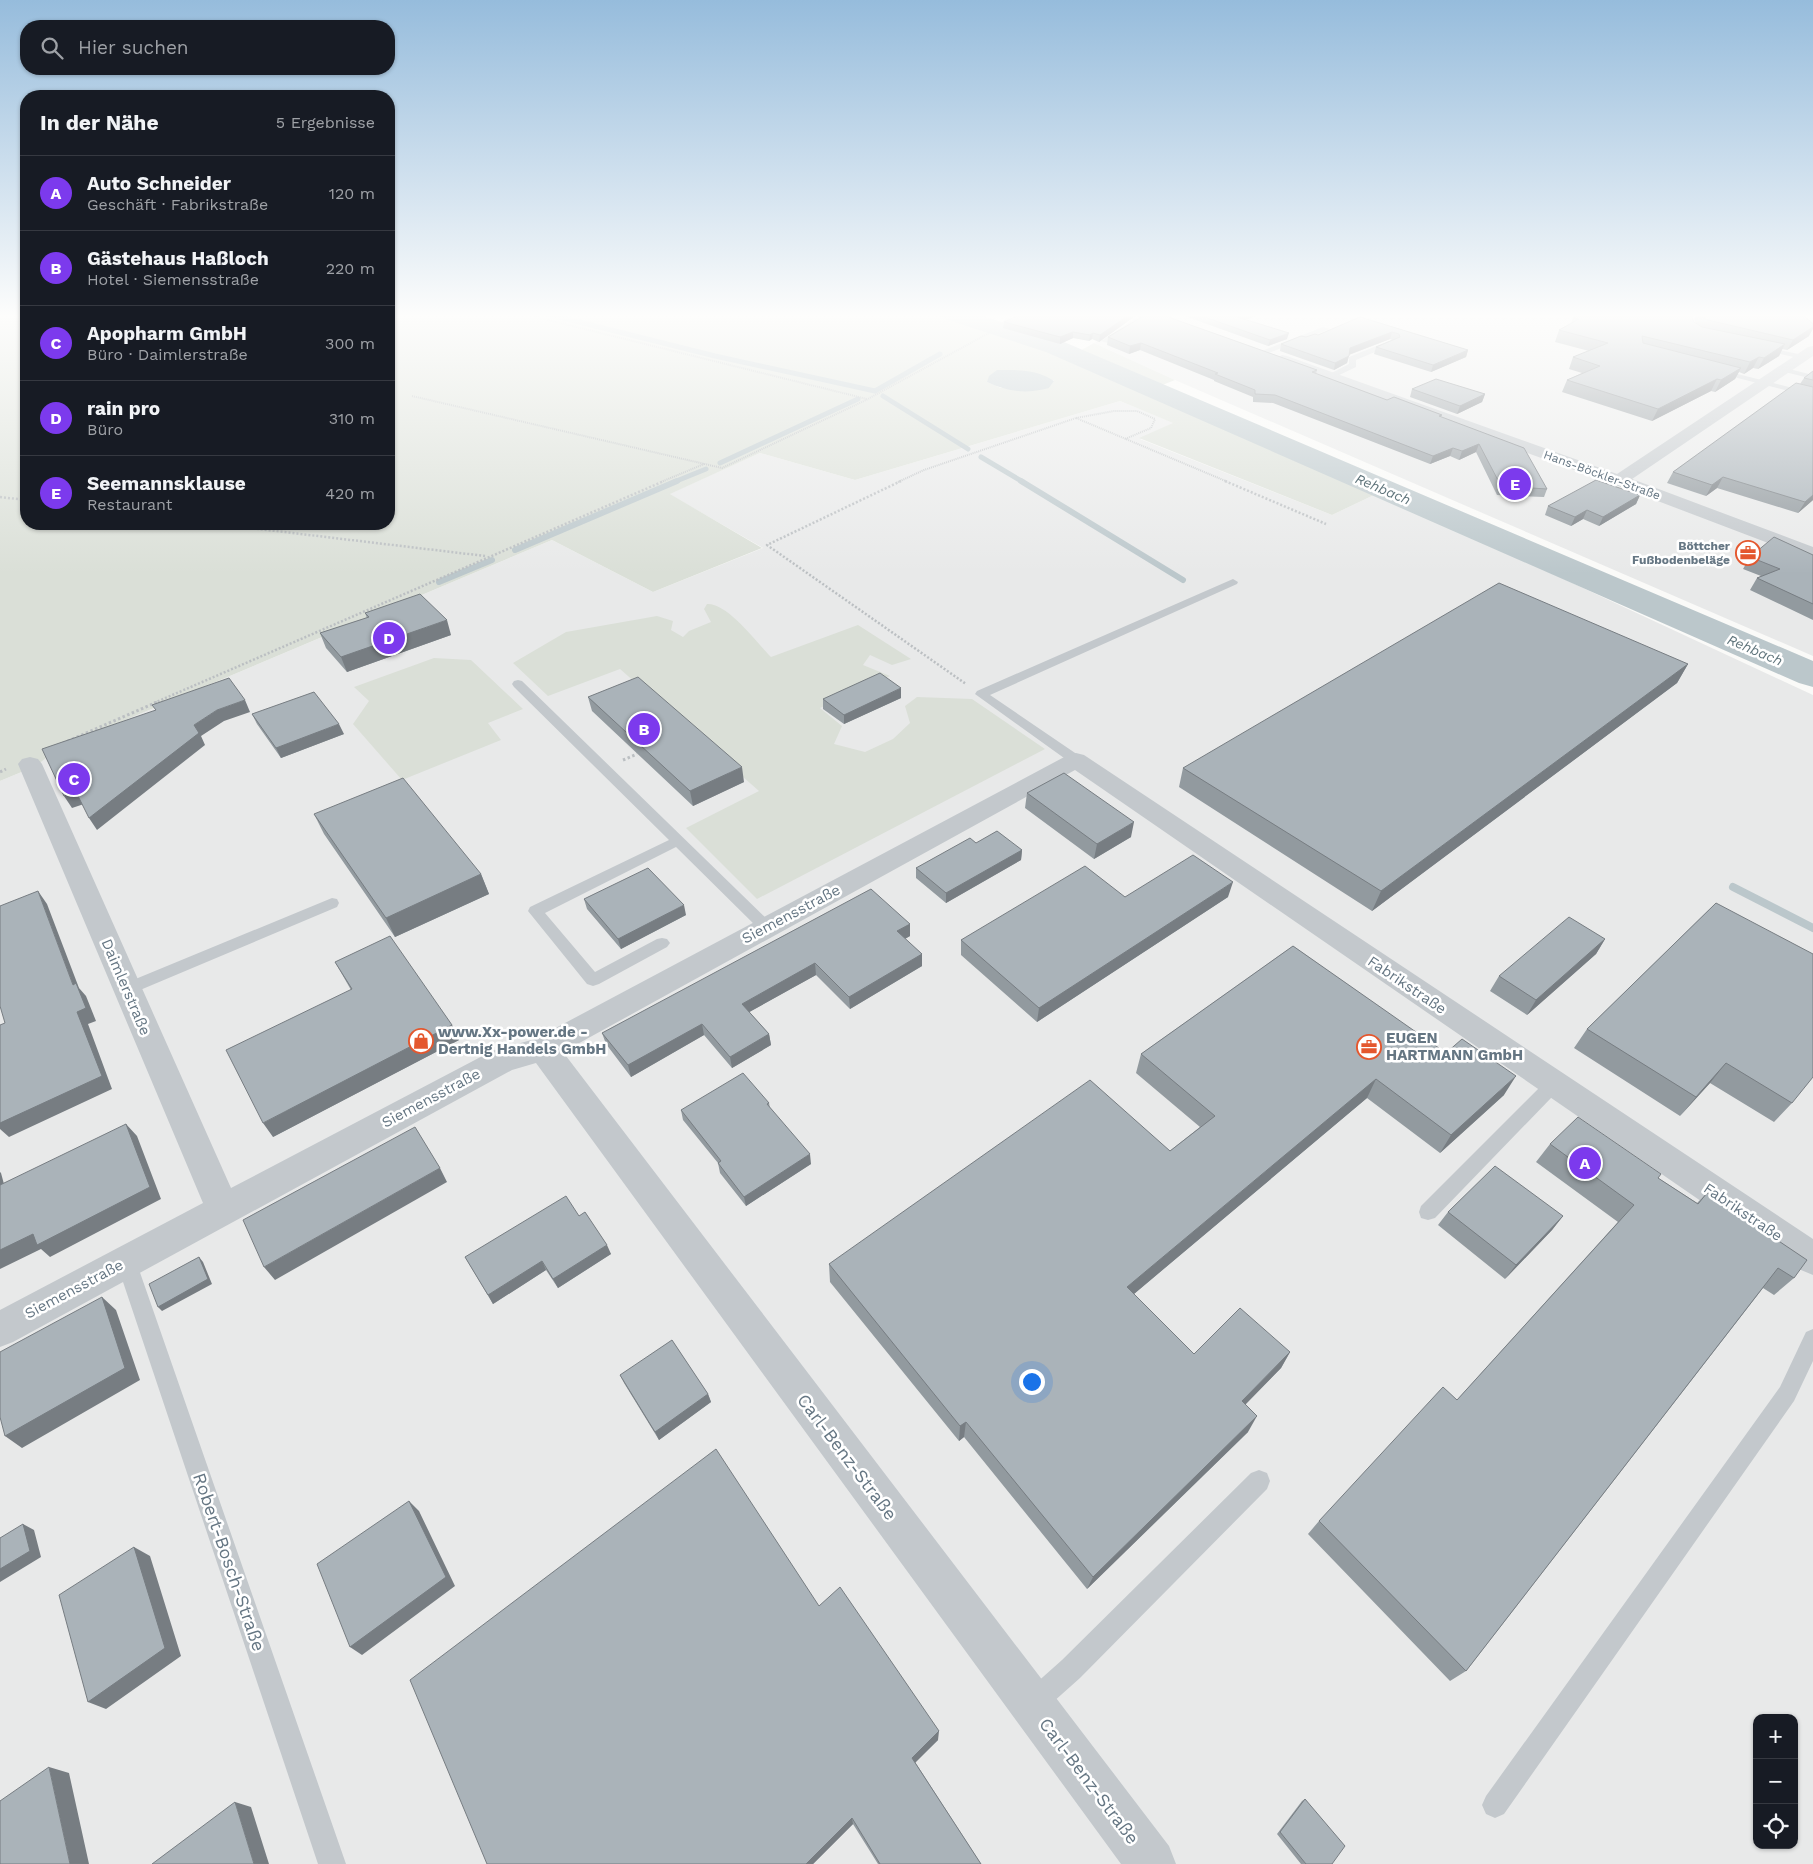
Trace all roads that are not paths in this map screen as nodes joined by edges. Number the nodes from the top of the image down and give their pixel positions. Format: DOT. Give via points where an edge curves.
graph roads {
  1 [pos="1396,400"];
  2 [pos="1736,400"];
  3 [pos="1618,480"];
  4 [pos="1813,554"];
  5 [pos="1233,582"];
  6 [pos="518,684"];
  7 [pos="1076,760"];
  8 [pos="30,764"];
  9 [pos="678,841"];
  10 [pos="332,903"];
  11 [pos="766,927"];
  12 [pos="662,943"];
  13 [pos="127,989"];
  14 [pos="543,1049"];
  15 [pos="1551,1082"];
  16 [pos="224,1209"];
  17 [pos="1428,1212"];
  18 [pos="1813,1259"];
  19 [pos="126,1261"];
  20 [pos="0,1329"];
  21 [pos="1813,1339"];
  22 [pos="1259,1481"];
  23 [pos="1032,1705"];
  24 [pos="1495,1805"];
  25 [pos="332,1864"];
  26 [pos="1151,1864"];
  1 -- 3 [label="street, Hans-Böckler-Straße"];
  2 -- 3 [label="street"];
  3 -- 4 [label="street, Hans-Böckler-Straße"];
  5 -- 7 [label="lane" via="980,694"];
  6 -- 9 [label="lane"];
  7 -- 11 [label="street, Siemensstraße"];
  7 -- 15 [label="street, Fabrikstraße"];
  8 -- 13 [label="street, Daimlerstraße"];
  9 -- 11 [label="lane"];
  9 -- 12 [label="lane" via="535,910 592,980"];
  10 -- 13 [label="lane"];
  11 -- 14 [label="street, Siemensstraße"];
  13 -- 16 [label="street, Daimlerstraße"];
  14 -- 16 [label="street, Siemensstraße" via="503,1060"];
  14 -- 23 [label="street, Carl-Benz-Straße"];
  15 -- 17 [label="lane" via="1545,1093"];
  15 -- 18 [label="street, Fabrikstraße"];
  16 -- 19 [label="street, Siemensstraße"];
  19 -- 20 [label="street, Siemensstraße"];
  19 -- 25 [label="lane, Robert-Bosch-Straße"];
  21 -- 24 [label="lane" via="1787,1394"];
  22 -- 23 [label="lane"];
  23 -- 26 [label="street, Carl-Benz-Straße"];
}
